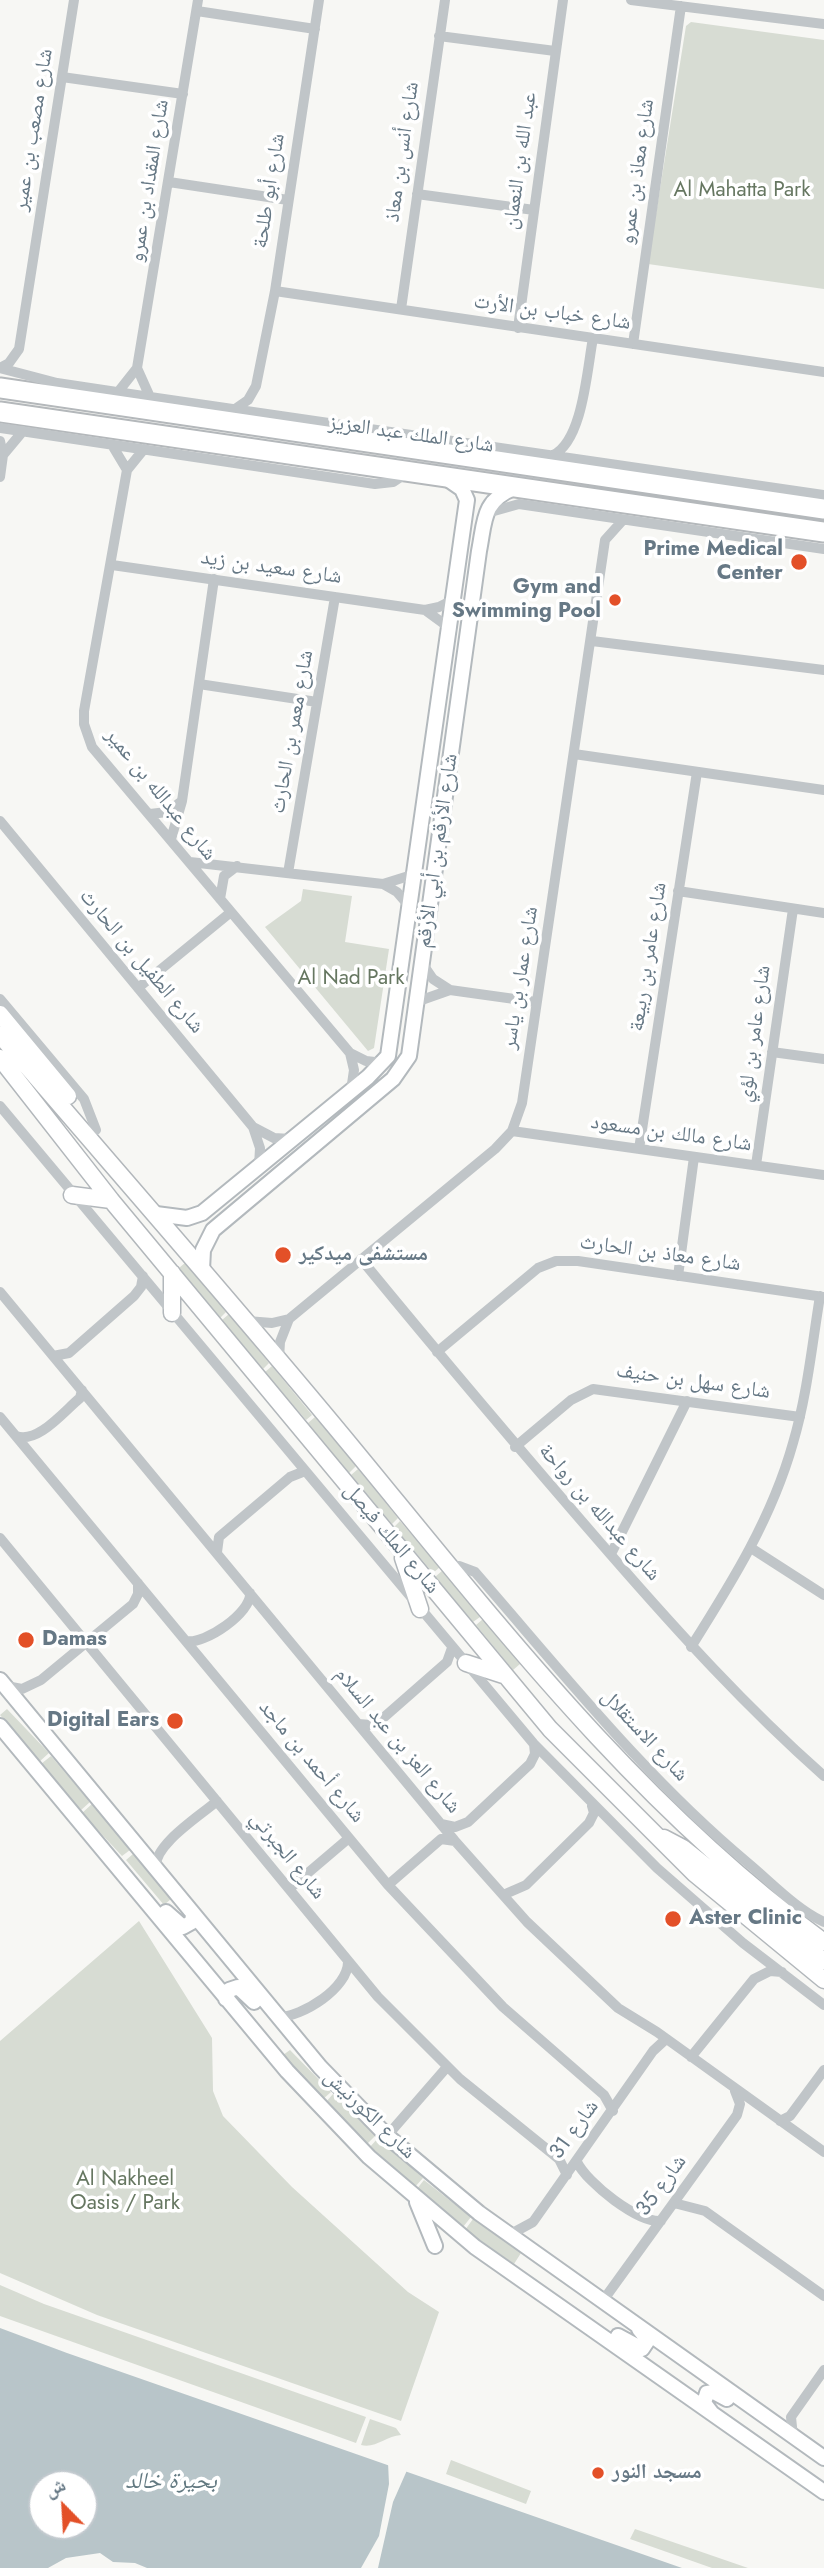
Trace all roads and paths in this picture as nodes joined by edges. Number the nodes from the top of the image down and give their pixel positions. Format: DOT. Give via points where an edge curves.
graph roads {
  1 [pos="74,0"];
  2 [pos="320,0"];
  3 [pos="445,0"];
  4 [pos="563,0"];
  5 [pos="631,0"];
  6 [pos="198,5"];
  7 [pos="707,5"];
  8 [pos="681,6"];
  9 [pos="824,24"];
  10 [pos="315,29"];
  11 [pos="439,36"];
  12 [pos="555,51"];
  13 [pos="62,77"];
  14 [pos="183,94"];
  15 [pos="169,182"];
  16 [pos="417,194"];
  17 [pos="288,200"];
  18 [pos="534,210"];
  19 [pos="275,291"];
  20 [pos="401,309"];
  21 [pos="518,328"];
  22 [pos="593,338"];
  23 [pos="633,344"];
  24 [pos="19,349"];
  25 [pos="0,368"];
  26 [pos="137,368"];
  27 [pos="824,372"];
  28 [pos="31,377"];
  29 [pos="256,386"];
  30 [pos="0,388"];
  31 [pos="101,394"];
  32 [pos="150,397"];
  33 [pos="235,409"];
  34 [pos="0,412"];
  35 [pos="268,414"];
  36 [pos="98,426"];
  37 [pos="0,428"];
  38 [pos="282,430"];
  39 [pos="575,430"];
  40 [pos="23,431"];
  41 [pos="426,437"];
  42 [pos="0,441"];
  43 [pos="111,445"];
  44 [pos="408,448"];
  45 [pos="144,449"];
  46 [pos="266,451"];
  47 [pos="3,455"];
  48 [pos="553,455"];
  49 [pos="584,459"];
  50 [pos="250,465"];
  51 [pos="360,465"];
  52 [pos="127,470"];
  53 [pos="408,472"];
  54 [pos="439,474"];
  55 [pos="596,475"];
  56 [pos="0,477"];
  57 [pos="729,481"];
  58 [pos="372,484"];
  59 [pos="520,486"];
  60 [pos="713,492"];
  61 [pos="824,495"];
  62 [pos="591,507"];
  63 [pos="824,509"];
  64 [pos="486,513"];
  65 [pos="465,520"];
  66 [pos="623,520"];
  67 [pos="778,526"];
  68 [pos="824,532"];
  69 [pos="605,540"];
  70 [pos="761,540"];
  71 [pos="824,549"];
  72 [pos="479,551"];
  73 [pos="112,565"];
  74 [pos="214,579"];
  75 [pos="335,597"];
  76 [pos="455,599"];
  77 [pos="425,610"];
  78 [pos="451,629"];
  79 [pos="592,641"];
  80 [pos="824,670"];
  81 [pos="199,684"];
  82 [pos="317,702"];
  83 [pos="574,754"];
  84 [pos="697,772"];
  85 [pos="824,790"];
  86 [pos="182,801"];
  87 [pos="150,814"];
  88 [pos="0,821"];
  89 [pos="171,839"];
  90 [pos="190,862"];
  91 [pos="237,866"];
  92 [pos="288,873"];
  93 [pos="415,874"];
  94 [pos="383,884"];
  95 [pos="678,891"];
  96 [pos="220,899"];
  97 [pos="410,907"];
  98 [pos="793,909"];
  99 [pos="230,912"];
  100 [pos="824,913"];
  101 [pos="422,963"];
  102 [pos="138,988"];
  103 [pos="450,990"];
  104 [pos="0,999"];
  105 [pos="416,1002"];
  106 [pos="536,1002"];
  107 [pos="0,1014"];
  108 [pos="0,1035"];
  109 [pos="772,1052"];
  110 [pos="350,1053"];
  111 [pos="0,1058"];
  112 [pos="824,1059"];
  113 [pos="383,1063"];
  114 [pos="0,1075"];
  115 [pos="345,1095"];
  116 [pos="0,1106"];
  117 [pos="253,1127"];
  118 [pos="96,1130"];
  119 [pos="512,1131"];
  120 [pos="291,1139"];
  121 [pos="639,1149"];
  122 [pos="303,1153"];
  123 [pos="694,1157"];
  124 [pos="83,1164"];
  125 [pos="756,1165"];
  126 [pos="260,1166"];
  127 [pos="117,1167"];
  128 [pos="824,1175"];
  129 [pos="72,1195"];
  130 [pos="111,1200"];
  131 [pos="156,1214"];
  132 [pos="230,1214"];
  133 [pos="361,1259"];
  134 [pos="202,1270"];
  135 [pos="172,1273"];
  136 [pos="143,1276"];
  137 [pos="678,1276"];
  138 [pos="0,1292"];
  139 [pos="822,1296"];
  140 [pos="173,1313"];
  141 [pos="289,1319"];
  142 [pos="247,1321"];
  143 [pos="437,1352"];
  144 [pos="52,1356"];
  145 [pos="279,1359"];
  146 [pos="82,1390"];
  147 [pos="687,1401"];
  148 [pos="0,1417"];
  149 [pos="800,1417"];
  150 [pos="16,1436"];
  151 [pos="515,1447"];
  152 [pos="305,1471"];
  153 [pos="0,1538"];
  154 [pos="751,1548"];
  155 [pos="400,1549"];
  156 [pos="217,1552"];
  157 [pos="611,1554"];
  158 [pos="138,1583"];
  159 [pos="250,1593"];
  160 [pos="824,1595"];
  161 [pos="419,1609"];
  162 [pos="186,1641"];
  163 [pos="85,1642"];
  164 [pos="691,1647"];
  165 [pos="452,1648"];
  166 [pos="466,1664"];
  167 [pos="503,1675"];
  168 [pos="2,1682"];
  169 [pos="358,1724"];
  170 [pos="0,1726"];
  171 [pos="534,1744"];
  172 [pos="824,1776"];
  173 [pos="218,1801"];
  174 [pos="592,1806"];
  175 [pos="442,1824"];
  176 [pos="655,1836"];
  177 [pos="349,1838"];
  178 [pos="455,1841"];
  179 [pos="156,1868"];
  180 [pos="388,1885"];
  181 [pos="289,1889"];
  182 [pos="503,1895"];
  183 [pos="143,1896"];
  184 [pos="193,1915"];
  185 [pos="822,1934"];
  186 [pos="348,1961"];
  187 [pos="824,1961"];
  188 [pos="782,1972"];
  189 [pos="824,1980"];
  190 [pos="226,1999"];
  191 [pos="824,2005"];
  192 [pos="278,2017"];
  193 [pos="666,2039"];
  194 [pos="691,2057"];
  195 [pos="447,2067"];
  196 [pos="824,2070"];
  197 [pos="733,2088"];
  198 [pos="613,2111"];
  199 [pos="780,2121"];
  200 [pos="387,2136"];
  201 [pos="824,2152"];
  202 [pos="577,2162"];
  203 [pos="566,2175"];
  204 [pos="416,2200"];
  205 [pos="674,2203"];
  206 [pos="661,2221"];
  207 [pos="509,2235"];
  208 [pos="435,2246"];
  209 [pos="824,2296"];
  210 [pos="602,2302"];
  211 [pos="636,2326"];
  212 [pos="597,2332"];
  213 [pos="824,2370"];
  214 [pos="752,2408"];
  215 [pos="712,2414"];
  216 [pos="793,2437"];
  217 [pos="824,2458"];
  218 [pos="824,2493"];
  1 -- 13 [label="street, شارع مصعب بن عمير"];
  2 -- 10 [label="street, شارع أبو طلحة"];
  3 -- 11 [label="street, شارع أنس بن معاذ"];
  4 -- 12 [label="street, عبد الله بن النعمان"];
  5 -- 8 [label="street"];
  6 -- 10 [label="street"];
  6 -- 14 [label="street, شارع المقداد بن عمرو"];
  7 -- 8 [label="street"];
  7 -- 9 [label="street"];
  8 -- 23 [label="street, شارع معاذ بن عمرو"];
  10 -- 17 [label="street, شارع أبو طلحة"];
  11 -- 12 [label="street"];
  11 -- 16 [label="street, شارع أنس بن معاذ"];
  12 -- 18 [label="street, عبد الله بن النعمان"];
  13 -- 14 [label="street"];
  13 -- 24 [label="street, شارع مصعب بن عمير"];
  14 -- 15 [label="street, شارع المقداد بن عمرو"];
  15 -- 17 [label="street"];
  15 -- 26 [label="street, شارع المقداد بن عمرو"];
  16 -- 18 [label="street"];
  16 -- 20 [label="street, شارع أنس بن معاذ"];
  17 -- 19 [label="street, شارع أبو طلحة"];
  18 -- 21 [label="street, عبد الله بن النعمان"];
  19 -- 20 [label="street, شارع خباب بن الأرت"];
  19 -- 29 [label="street, شارع أبو طلحة"];
  20 -- 21 [label="street, شارع خباب بن الأرت"];
  21 -- 22 [label="street, شارع خباب بن الأرت"];
  22 -- 23 [label="street, شارع خباب بن الأرت"];
  22 -- 39 [label="street"];
  23 -- 27 [label="street, شارع خباب بن الأرت"];
  24 -- 25 [label="street"];
  24 -- 28 [label="street"];
  25 -- 28 [label="street, شارع الملك عبد العزيز"];
  26 -- 31 [label="street, شارع المقداد بن عمرو"];
  26 -- 32 [label="street"];
  28 -- 31 [label="street, شارع الملك عبد العزيز"];
  29 -- 33 [label="street" via="248,400"];
  29 -- 35 [label="street"];
  30 -- 31 [label="highway, شارع الملك عبد العزيز"];
  31 -- 32 [label="street, شارع الملك عبد العزيز"];
  31 -- 38 [label="highway, شارع الملك عبد العزيز"];
  32 -- 33 [label="street, شارع الملك عبد العزيز"];
  33 -- 35 [label="street, شارع الملك عبد العزيز"];
  34 -- 36 [label="highway, شارع الملك عبد العزيز"];
  35 -- 38 [label="highway"];
  35 -- 41 [label="street, شارع الملك عبد العزيز"];
  36 -- 43 [label="highway"];
  36 -- 46 [label="highway, شارع الملك عبد العزيز"];
  37 -- 40 [label="street, شارع الملك عبد العزيز"];
  38 -- 44 [label="highway, شارع الملك عبد العزيز"];
  39 -- 48 [label="street" via="568,445"];
  39 -- 49 [label="street"];
  40 -- 43 [label="street, شارع الملك عبد العزيز"];
  40 -- 47 [label="street"];
  41 -- 44 [label="highway"];
  41 -- 48 [label="street, شارع الملك عبد العزيز"];
  42 -- 47 [label="street"];
  43 -- 45 [label="street, شارع الملك عبد العزيز"];
  43 -- 52 [label="street"];
  44 -- 55 [label="highway, شارع الملك عبد العزيز"];
  45 -- 50 [label="street, شارع الملك عبد العزيز"];
  45 -- 52 [label="street"];
  46 -- 50 [label="highway"];
  46 -- 51 [label="highway, شارع الملك عبد العزيز"];
  47 -- 56 [label="street"];
  48 -- 49 [label="street, شارع الملك عبد العزيز"];
  49 -- 55 [label="highway"];
  49 -- 57 [label="street, شارع الملك عبد العزيز"];
  50 -- 58 [label="street, شارع الملك عبد العزيز"];
  51 -- 53 [label="highway, شارع الملك عبد العزيز"];
  51 -- 58 [label="highway"];
  52 -- 73 [label="street, شارع عبدالله بن عمير"];
  53 -- 54 [label="highway, شارع الملك عبد العزيز"];
  53 -- 58 [label="street, شارع الملك عبد العزيز" via="393,482"];
  54 -- 59 [label="highway, شارع الملك عبد العزيز"];
  54 -- 65 [label="main road, شارع الأرقم بن أبي الأرقم" via="466,494"];
  55 -- 60 [label="highway, شارع الملك عبد العزيز"];
  57 -- 60 [label="highway"];
  57 -- 61 [label="street, شارع الملك عبد العزيز"];
  59 -- 62 [label="highway, شارع الملك عبد العزيز"];
  59 -- 64 [label="main road" via="497,495"];
  60 -- 63 [label="highway, شارع الملك عبد العزيز"];
  62 -- 64 [label="street, شارع الملك عبد العزيز" via="519,504"];
  62 -- 66 [label="street, شارع الملك عبد العزيز"];
  62 -- 67 [label="highway, شارع الملك عبد العزيز"];
  62 -- 69 [label="street, شارع عمار بن ياسر"];
  64 -- 72 [label="main road, شارع الأرقم بن أبي الأرقم"];
  65 -- 72 [label="main road" via="470,516 478,522 475,539"];
  65 -- 76 [label="main road, شارع الأرقم بن أبي الأرقم"];
  66 -- 69 [label="street"];
  66 -- 70 [label="street, شارع الملك عبد العزيز"];
  67 -- 68 [label="highway, شارع الملك عبد العزيز"];
  67 -- 70 [label="highway"];
  69 -- 79 [label="street, شارع عمار بن ياسر"];
  70 -- 71 [label="street, شارع الملك عبد العزيز"];
  72 -- 101 [label="main road, شارع الأرقم بن أبي الأرقم"];
  73 -- 74 [label="street, شارع سعيد بن زيد"];
  73 -- 87 [label="street, شارع عبدالله بن عمير" via="84,724 92,747"];
  74 -- 75 [label="street, شارع سعيد بن زيد"];
  74 -- 81 [label="street"];
  75 -- 77 [label="street, شارع سعيد بن زيد"];
  75 -- 82 [label="street, شارع معمر بن الحارث"];
  76 -- 77 [label="street, شارع سعيد بن زيد"];
  76 -- 78 [label="main road, شارع الأرقم بن أبي الأرقم"];
  77 -- 78 [label="street, شارع سعيد بن زيد"];
  78 -- 93 [label="main road, شارع الأرقم بن أبي الأرقم"];
  79 -- 80 [label="street"];
  79 -- 83 [label="street, شارع عمار بن ياسر"];
  81 -- 82 [label="street"];
  81 -- 86 [label="street"];
  82 -- 92 [label="street, شارع معمر بن الحارث"];
  83 -- 84 [label="street"];
  83 -- 106 [label="street, شارع عمار بن ياسر"];
  84 -- 85 [label="street"];
  84 -- 95 [label="street, شارع عامر بن ربيعة"];
  86 -- 87 [label="street" via="167,812"];
  86 -- 89 [label="street"];
  87 -- 89 [label="street, شارع عبدالله بن عمير"];
  88 -- 102 [label="street, شارع الطفيل بن الحارث"];
  89 -- 90 [label="street, شارع عبدالله بن عمير"];
  90 -- 91 [label="street"];
  90 -- 96 [label="street, شارع عبدالله بن عمير"];
  91 -- 92 [label="street"];
  91 -- 96 [label="street" via="224,876"];
  92 -- 94 [label="street"];
  93 -- 94 [label="street"];
  93 -- 97 [label="main road, شارع الأرقم بن أبي الأرقم"];
  94 -- 97 [label="street"];
  95 -- 98 [label="street"];
  95 -- 121 [label="street, شارع عامر بن ربيعة"];
  96 -- 99 [label="street, شارع عبدالله بن عمير"];
  97 -- 113 [label="main road, شارع الأرقم بن أبي الأرقم" via="393,1036"];
  98 -- 100 [label="street"];
  98 -- 109 [label="street, شارع عامر بن لؤي"];
  99 -- 102 [label="street"];
  99 -- 110 [label="street, شارع عبدالله بن عمير"];
  101 -- 103 [label="street" via="432,979"];
  101 -- 105 [label="main road, شارع الأرقم بن أبي الأرقم"];
  102 -- 117 [label="street, شارع الطفيل بن الحارث"];
  103 -- 105 [label="street"];
  103 -- 106 [label="street"];
  104 -- 118 [label="street" via="84,1099"];
  105 -- 122 [label="main road, شارع الأرقم بن أبي الأرقم" via="409,1056 400,1073"];
  106 -- 119 [label="street, شارع عمار بن ياسر" via="522,1103"];
  107 -- 118 [label="main road"];
  108 -- 127 [label="main road, شارع الملك فيصل"];
  109 -- 112 [label="street"];
  109 -- 125 [label="street, شارع عامر بن لؤي"];
  110 -- 113 [label="street"];
  110 -- 115 [label="street" via="354,1070"];
  111 -- 124 [label="main road, شارع الملك فيصل"];
  113 -- 115 [label="main road"];
  114 -- 124 [label="main road" via="64,1154"];
  115 -- 120 [label="main road"];
  115 -- 122 [label="main road" via="345,1107 307,1139"];
  116 -- 129 [label="street, شارع الملك فيصل"];
  117 -- 120 [label="street" via="274,1138"];
  117 -- 126 [label="street, شارع الطفيل بن الحارث"];
  118 -- 127 [label="main road"];
  119 -- 121 [label="street, شارع مالك بن مسعود"];
  119 -- 133 [label="street, شارع عمار بن ياسر"];
  120 -- 126 [label="main road"];
  121 -- 123 [label="street, شارع مالك بن مسعود"];
  122 -- 132 [label="main road, شارع الأرقم بن أبي الأرقم"];
  123 -- 125 [label="street, شارع مالك بن مسعود"];
  123 -- 137 [label="street"];
  124 -- 130 [label="main road, شارع الملك فيصل"];
  125 -- 128 [label="street, شارع مالك بن مسعود"];
  126 -- 131 [label="main road" via="202,1213 187,1218"];
  126 -- 132 [label="main road" via="251,1182 218,1211 222,1217"];
  127 -- 131 [label="main road, شارع الملك فيصل"];
  129 -- 130 [label="main road"];
  129 -- 136 [label="street, شارع الملك فيصل"];
  130 -- 135 [label="main road, شارع الملك فيصل"];
  131 -- 134 [label="main road, شارع الملك فيصل"];
  132 -- 134 [label="main road, شارع الأرقم بن أبي الأرقم" via="205,1243"];
  133 -- 141 [label="street, شارع عمار بن ياسر"];
  133 -- 143 [label="street, شارع عبدالله بن رواحة"];
  134 -- 142 [label="main road, شارع الملك فيصل"];
  135 -- 140 [label="main road"];
  135 -- 155 [label="main road, شارع الملك فيصل"];
  136 -- 140 [label="street, شارع الملك فيصل"];
  136 -- 144 [label="street" via="138,1292 124,1305 69,1353"];
  137 -- 139 [label="street, شارع معاذ بن الحارث"];
  137 -- 143 [label="street, شارع معاذ بن الحارث" via="567,1260 544,1264"];
  138 -- 144 [label="street, شارع العز بن عبد السلام"];
  139 -- 149 [label="street"];
  140 -- 152 [label="street, شارع الملك فيصل"];
  141 -- 142 [label="street"];
  141 -- 145 [label="street"];
  142 -- 145 [label="main road, شارع الملك فيصل"];
  143 -- 151 [label="street, شارع عبدالله بن رواحة"];
  144 -- 146 [label="street, شارع العز بن عبد السلام"];
  145 -- 185 [label="main road, شارع الملك فيصل" via="541,1675 638,1779 716,1853"];
  146 -- 150 [label="street" via="80,1398 36,1435"];
  146 -- 156 [label="street, شارع العز بن عبد السلام"];
  147 -- 149 [label="street, شارع سهل بن حنيف"];
  147 -- 151 [label="street, شارع سهل بن حنيف" via="593,1389 571,1400"];
  147 -- 157 [label="street"];
  148 -- 150 [label="street, شارع أحمد بن ماجد"];
  149 -- 154 [label="street" via="774,1500"];
  150 -- 158 [label="street, شارع أحمد بن ماجد"];
  151 -- 157 [label="street, شارع عبدالله بن رواحة"];
  152 -- 156 [label="street" via="290,1478 219,1537"];
  152 -- 161 [label="street, شارع الملك فيصل"];
  153 -- 163 [label="street, شارع الجبرتي"];
  154 -- 160 [label="street"];
  154 -- 164 [label="street"];
  155 -- 161 [label="main road"];
  155 -- 167 [label="main road, شارع الملك فيصل"];
  156 -- 159 [label="street, شارع العز بن عبد السلام"];
  157 -- 164 [label="street, شارع عبدالله بن رواحة"];
  158 -- 162 [label="street, شارع أحمد بن ماجد"];
  158 -- 163 [label="street" via="133,1604"];
  159 -- 162 [label="street" via="248,1606 210,1637"];
  159 -- 169 [label="street, شارع العز بن عبد السلام"];
  161 -- 165 [label="street, شارع الملك فيصل"];
  162 -- 177 [label="street, شارع أحمد بن ماجد"];
  163 -- 168 [label="street" via="28,1688 16,1689"];
  163 -- 173 [label="street, شارع الجبرتي"];
  164 -- 172 [label="street, شارع عبدالله بن رواحة"];
  165 -- 166 [label="street, شارع الملك فيصل"];
  165 -- 169 [label="street" via="447,1662 382,1719 371,1725"];
  166 -- 167 [label="main road"];
  166 -- 171 [label="street, شارع الملك فيصل"];
  167 -- 176 [label="main road, شارع الملك فيصل"];
  168 -- 179 [label="main road, شارع الكورنيش"];
  169 -- 175 [label="street, شارع العز بن عبد السلام"];
  170 -- 183 [label="main road, شارع الكورنيش"];
  171 -- 174 [label="street, شارع الملك فيصل"];
  171 -- 175 [label="street" via="530,1763 468,1822 455,1827"];
  173 -- 179 [label="street" via="165,1845 156,1856"];
  173 -- 181 [label="street, شارع الجبرتي"];
  174 -- 182 [label="street" via="589,1823 526,1885"];
  174 -- 188 [label="street, شارع الملك فيصل" via="691,1899"];
  175 -- 178 [label="street, شارع العز بن عبد السلام"];
  176 -- 187 [label="main road" via="683,1848"];
  176 -- 189 [label="main road, شارع الملك فيصل" via="725,1901"];
  177 -- 180 [label="street, شارع أحمد بن ماجد"];
  177 -- 181 [label="street"];
  178 -- 180 [label="street" via="441,1839"];
  178 -- 182 [label="street, شارع العز بن عبد السلام"];
  179 -- 184 [label="main road, شارع الكورنيش"];
  180 -- 198 [label="street, شارع أحمد بن ماجد" via="478,1982 604,2095"];
  181 -- 186 [label="street, شارع الجبرتي"];
  182 -- 193 [label="street, شارع العز بن عبد السلام" via="599,1992"];
  183 -- 184 [label="main road" via="155,1899 180,1927 190,1925"];
  183 -- 190 [label="main road, شارع الكورنيش"];
  184 -- 192 [label="main road, شارع الكورنيش"];
  186 -- 192 [label="street" via="344,1978 306,2011"];
  186 -- 195 [label="street, شارع الجبرتي"];
  188 -- 191 [label="street, شارع الملك فيصل"];
  188 -- 194 [label="street" via="770,1971 754,1979"];
  190 -- 192 [label="main road" via="229,1990 241,1988 263,2012"];
  190 -- 204 [label="main road, شارع الكورنيش" via="313,2101"];
  192 -- 200 [label="main road, شارع الكورنيش" via="337,2087"];
  193 -- 194 [label="street, شارع العز بن عبد السلام"];
  193 -- 198 [label="street, شارع 31"];
  194 -- 197 [label="street, شارع العز بن عبد السلام"];
  195 -- 200 [label="street"];
  195 -- 203 [label="street, شارع الجبرتي" via="559,2159"];
  196 -- 199 [label="street" via="790,2116"];
  197 -- 199 [label="street, شارع العز بن عبد السلام"];
  197 -- 205 [label="street, شارع 35" via="740,2104 737,2115"];
  198 -- 202 [label="street, شارع 31"];
  199 -- 201 [label="street, شارع العز بن عبد السلام"];
  200 -- 207 [label="main road, شارع الكورنيش"];
  202 -- 203 [label="street, شارع 31"];
  202 -- 206 [label="street" via="591,2182 643,2218"];
  203 -- 207 [label="street, شارع 31" via="533,2222"];
  204 -- 208 [label="main road"];
  204 -- 212 [label="main road, شارع الكورنيش" via="475,2248"];
  205 -- 206 [label="street, شارع 35"];
  205 -- 209 [label="street" via="705,2211"];
  206 -- 210 [label="street, شارع 35"];
  207 -- 210 [label="main road, شارع الكورنيش"];
  210 -- 211 [label="main road, شارع الكورنيش"];
  211 -- 212 [label="main road" via="648,2340 642,2349 615,2334"];
  211 -- 214 [label="main road, شارع الكورنيش"];
  212 -- 215 [label="main road, شارع الكورنيش"];
  213 -- 216 [label="street" via="791,2417"];
  214 -- 215 [label="main road" via="711,2391 704,2399"];
  214 -- 216 [label="main road, شارع الكورنيش"];
  215 -- 218 [label="main road, شارع الكورنيش"];
  216 -- 217 [label="main road, شارع الكورنيش"];
}
